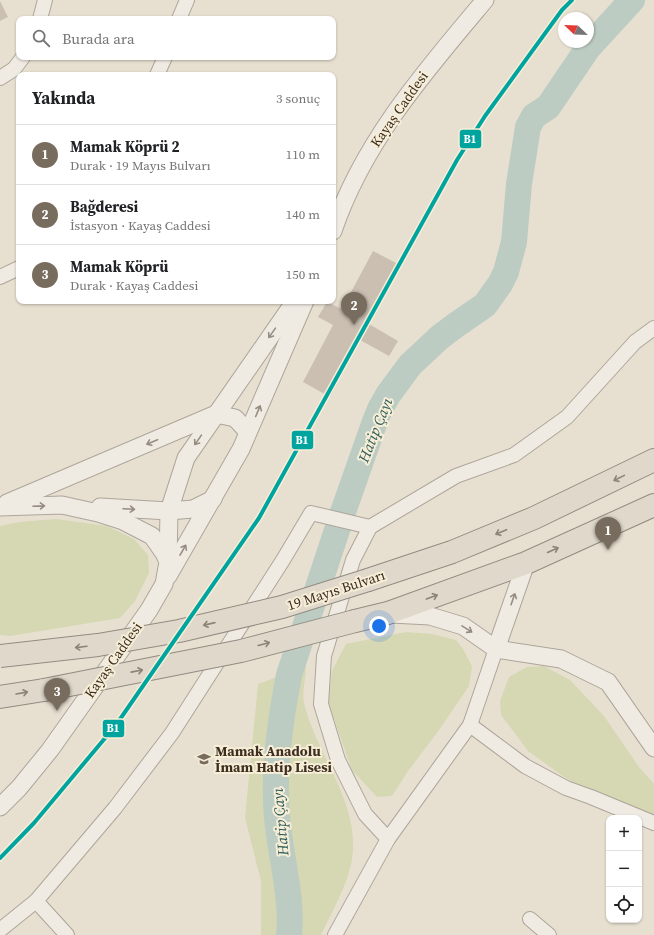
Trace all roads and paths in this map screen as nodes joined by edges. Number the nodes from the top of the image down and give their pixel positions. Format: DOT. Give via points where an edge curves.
graph roads {
  1 [pos="45,0"];
  2 [pos="187,0"];
  3 [pos="485,0"];
  4 [pos="41,16"];
  5 [pos="181,16"];
  6 [pos="21,60"];
  7 [pos="163,60"];
  8 [pos="158,72"];
  9 [pos="0,78"];
  10 [pos="336,222"];
  11 [pos="16,269"];
  12 [pos="0,277"];
  13 [pos="293,304"];
  14 [pos="304,304"];
  15 [pos="654,328"];
  16 [pos="216,414"];
  17 [pos="248,432"];
  18 [pos="654,460"];
  19 [pos="213,498"];
  20 [pos="62,505"];
  21 [pos="654,506"];
  22 [pos="0,507"];
  23 [pos="169,511"];
  24 [pos="370,528"];
  25 [pos="168,562"];
  26 [pos="526,563"];
  27 [pos="164,584"];
  28 [pos="388,613"];
  29 [pos="496,649"];
  30 [pos="0,656"];
  31 [pos="0,697"];
  32 [pos="470,725"];
  33 [pos="654,748"];
  34 [pos="0,807"];
  35 [pos="654,824"];
  36 [pos="388,839"];
  37 [pos="36,900"];
  38 [pos="530,919"];
  39 [pos="0,930"];
  40 [pos="67,935"];
  41 [pos="336,935"];
  42 [pos="549,935"];
  1 -- 4 [label="street"];
  2 -- 5 [label="street"];
  3 -- 10 [label="street, Kayaş Caddesi" via="423,74 368,154"];
  6 -- 9 [label="street"];
  7 -- 8 [label="street"];
  11 -- 12 [label="street"];
  13 -- 16 [label="street, Kayaş Caddesi, one-way"];
  17 -- 14 [label="street, one-way"];
  15 -- 24 [label="street" via="635,342 567,417 514,455 456,476"];
  16 -- 17 [label="street" via="235,418"];
  16 -- 22 [label="street, one-way"];
  16 -- 23 [label="street, Kayaş Caddesi, one-way" via="186,458"];
  17 -- 19 [label="street"];
  18 -- 30 [label="highway, 19 Mayıs Bulvarı, one-way, bridge" via="534,518 459,549 282,607 178,631 98,645"];
  19 -- 23 [label="street" via="193,509"];
  27 -- 19 [label="street, one-way"];
  22 -- 20 [label="street, one-way"];
  20 -- 23 [label="street, one-way"];
  20 -- 25 [label="street" via="98,513 152,536"];
  26 -- 21 [label="highway, one-way"];
  23 -- 25 [label="street, Kayaş Caddesi"];
  24 -- 36 [label="street" via="353,560 324,656 321,704 338,760 365,814"];
  24 -- 37 [label="street" via="311,513 172,733 115,808"];
  25 -- 27 [label="street, Kayaş Caddesi"];
  28 -- 26 [label="highway, one-way"];
  29 -- 26 [label="street, one-way"];
  27 -- 34 [label="street, Kayaş Caddesi" via="149,610 50,750"];
  28 -- 29 [label="street, one-way" via="430,616 463,626"];
  31 -- 28 [label="highway, one-way, bridge" via="241,650"];
  29 -- 32 [label="street"];
  29 -- 33 [label="street" via="561,659 608,682"];
  32 -- 35 [label="street" via="525,766 566,788"];
  32 -- 36 [label="street"];
  36 -- 41 [label="street"];
  37 -- 39 [label="street"];
  37 -- 40 [label="street"];
  38 -- 42 [label="street"];
}
